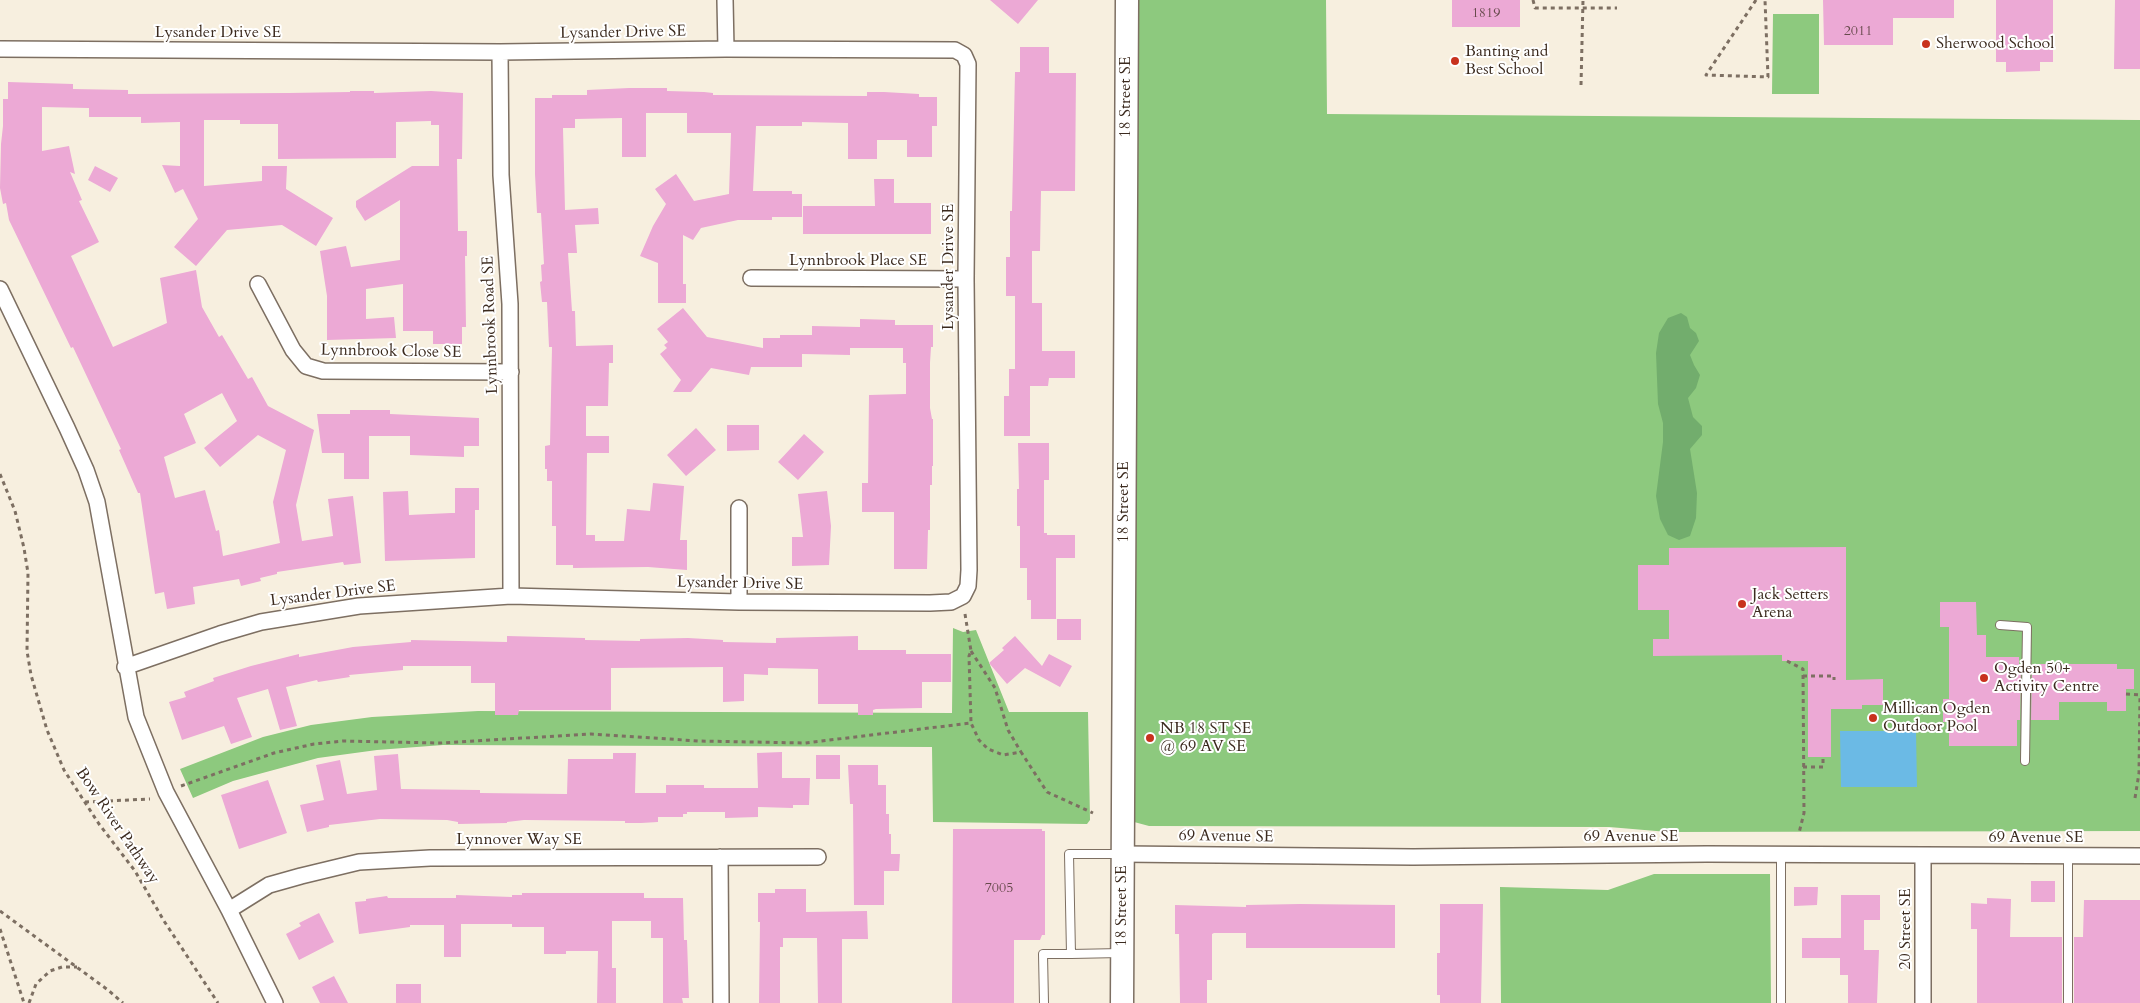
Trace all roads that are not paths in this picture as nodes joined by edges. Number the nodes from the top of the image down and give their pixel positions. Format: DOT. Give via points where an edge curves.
graph roads {
  1 [pos="725,0"];
  2 [pos="1127,0"];
  3 [pos="726,49"];
  4 [pos="0,50"];
  5 [pos="500,52"];
  6 [pos="750,278"];
  7 [pos="966,279"];
  8 [pos="258,284"];
  9 [pos="0,289"];
  10 [pos="511,372"];
  11 [pos="739,508"];
  12 [pos="511,596"];
  13 [pos="739,602"];
  14 [pos="2000,625"];
  15 [pos="126,667"];
  16 [pos="2025,761"];
  17 [pos="1122,854"];
  18 [pos="1781,855"];
  19 [pos="1923,855"];
  20 [pos="2068,855"];
  21 [pos="2140,856"];
  22 [pos="720,857"];
  23 [pos="818,857"];
  24 [pos="229,910"];
  25 [pos="1122,953"];
  26 [pos="1071,954"];
  27 [pos="275,1003"];
  28 [pos="722,1003"];
  29 [pos="1044,1003"];
  30 [pos="1122,1003"];
  31 [pos="1781,1003"];
  32 [pos="1923,1003"];
  33 [pos="2068,1003"];
  1 -- 3 [label="street"];
  2 -- 17 [label="street, 18 Street SE"];
  3 -- 5 [label="street, Lysander Drive SE"];
  3 -- 7 [label="street, Lysander Drive SE" via="955,50 964,55 969,79"];
  4 -- 5 [label="street, Lysander Drive SE"];
  5 -- 10 [label="street, Lynnbrook Road SE" via="501,175"];
  6 -- 7 [label="street, Lynnbrook Place SE"];
  7 -- 13 [label="street, Lysander Drive SE" via="969,570 968,586 963,596 951,602 930,603"];
  8 -- 10 [label="street, Lynnbrook Close SE" via="292,350 306,366 323,371"];
  9 -- 15 [label="street" via="67,428 97,502"];
  10 -- 12 [label="street, Lynnbrook Road SE"];
  11 -- 13 [label="street"];
  12 -- 13 [label="street, Lysander Drive SE"];
  12 -- 15 [label="street, Lysander Drive SE" via="359,606 261,622"];
  14 -- 16 [label="lane" via="2027,627"];
  15 -- 24 [label="street" via="136,717 166,792"];
  17 -- 18 [label="street, 69 Avenue SE" via="1413,857"];
  17 -- 25 [label="street, 18 Street SE"];
  17 -- 26 [label="lane" via="1069,854"];
  18 -- 19 [label="street, 69 Avenue SE"];
  18 -- 31 [label="lane"];
  19 -- 20 [label="street, 69 Avenue SE"];
  19 -- 32 [label="street, 20 Street SE"];
  20 -- 21 [label="street, 69 Avenue SE"];
  20 -- 33 [label="lane"];
  22 -- 23 [label="street, Lynnover Way SE"];
  22 -- 24 [label="street, Lynnover Way SE" via="430,858 359,862 269,885"];
  22 -- 28 [label="street"];
  24 -- 27 [label="street"];
  25 -- 26 [label="lane"];
  25 -- 30 [label="street, 18 Street SE"];
  26 -- 29 [label="lane" via="1043,954"];
}
